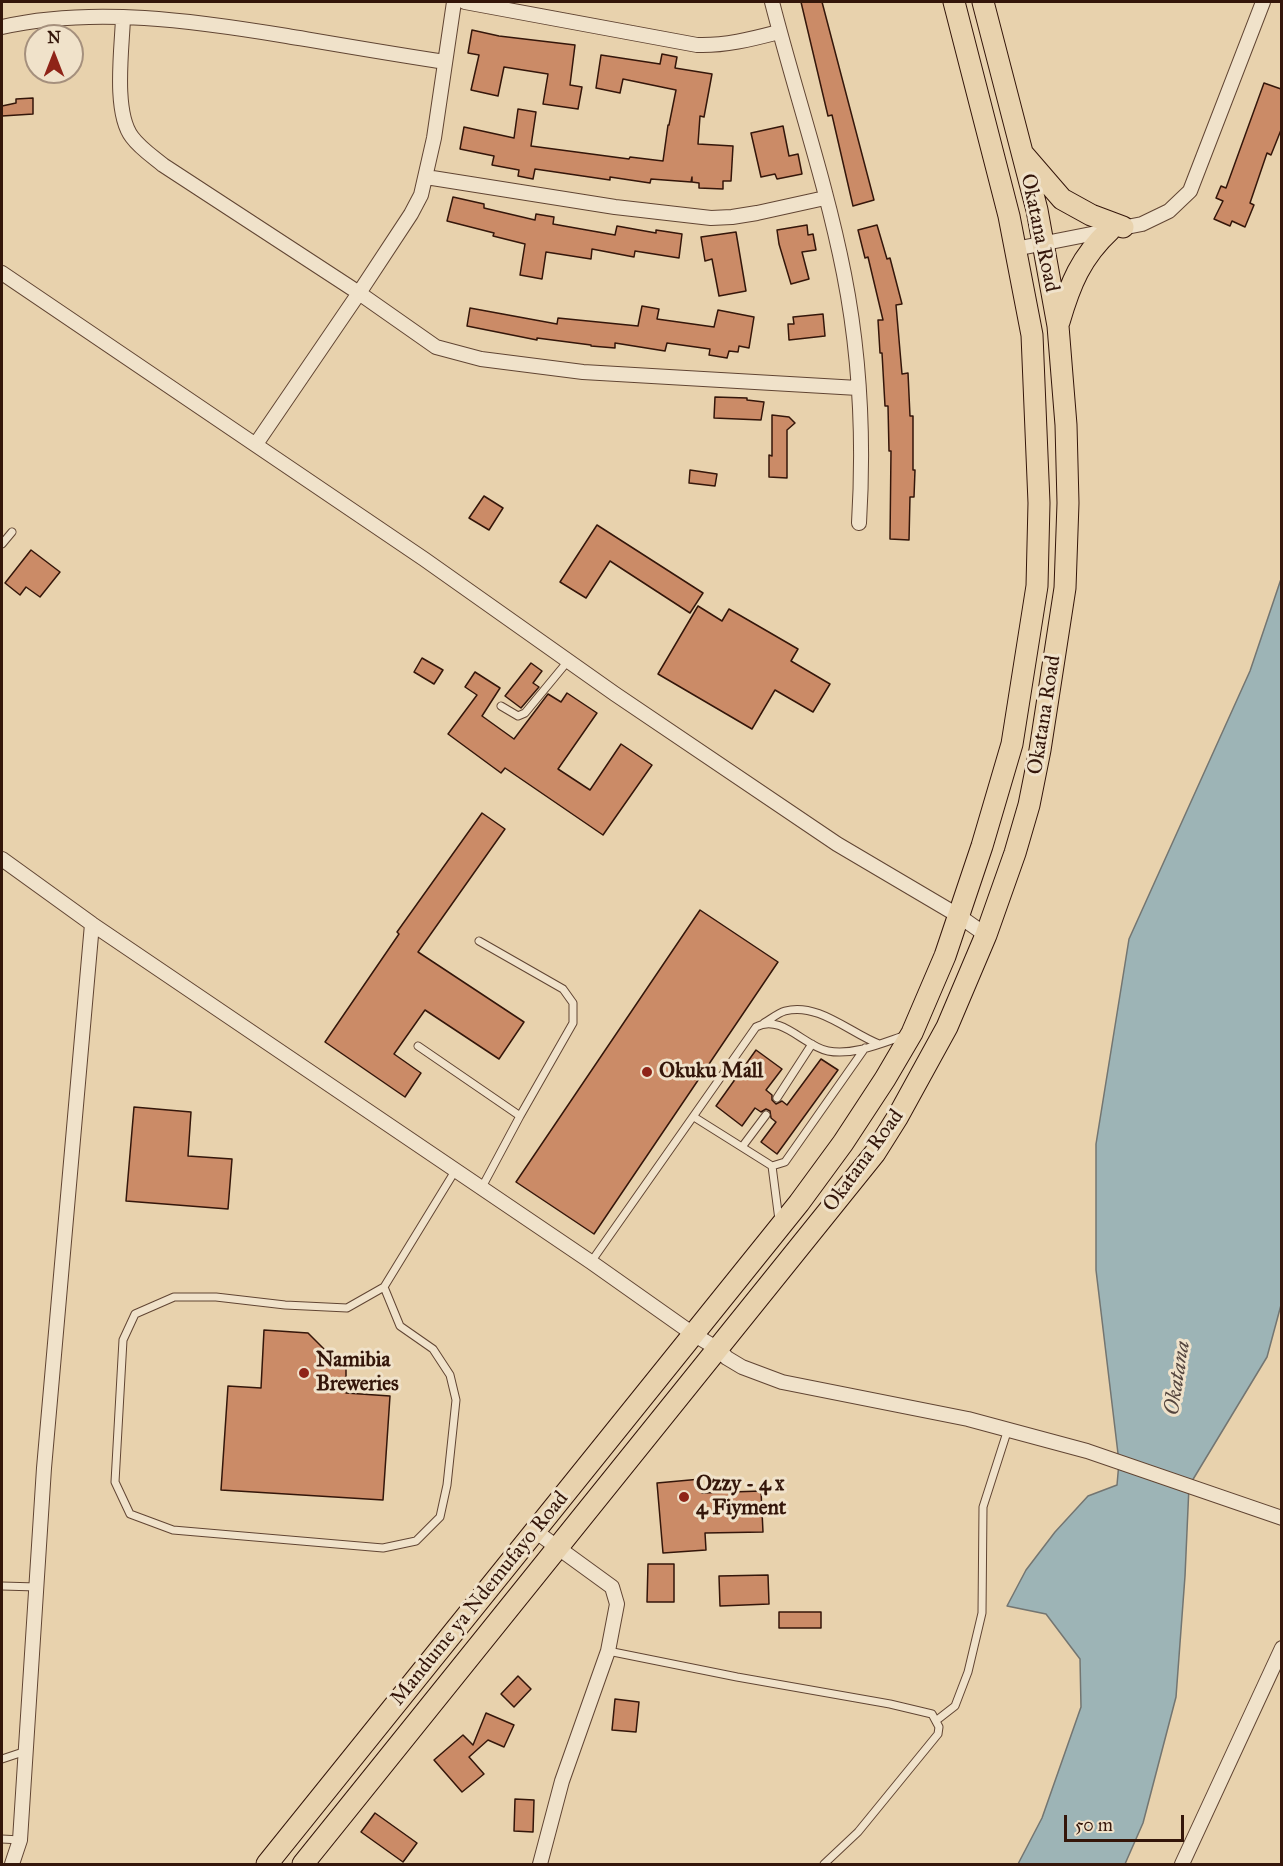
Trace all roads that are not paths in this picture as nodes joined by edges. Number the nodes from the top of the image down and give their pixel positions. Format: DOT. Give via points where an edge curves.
graph roads {
  1 [pos="454,2"];
  2 [pos="465,2"];
  3 [pos="772,2"];
  4 [pos="954,2"];
  5 [pos="983,2"];
  6 [pos="1263,2"];
  7 [pos="123,18"];
  8 [pos="2,27"];
  9 [pos="780,32"];
  10 [pos="445,62"];
  11 [pos="1020,150"];
  12 [pos="426,177"];
  13 [pos="825,198"];
  14 [pos="1117,229"];
  15 [pos="1043,243"];
  16 [pos="1016,249"];
  17 [pos="2,273"];
  18 [pos="359,293"];
  19 [pos="1058,326"];
  20 [pos="858,388"];
  21 [pos="256,444"];
  22 [pos="859,523"];
  23 [pos="12,532"];
  24 [pos="2,544"];
  25 [pos="568,661"];
  26 [pos="501,706"];
  27 [pos="2,859"];
  28 [pos="959,916"];
  29 [pos="92,924"];
  30 [pos="986,935"];
  31 [pos="478,942"];
  32 [pos="764,1023"];
  33 [pos="912,1033"];
  34 [pos="812,1044"];
  35 [pos="880,1044"];
  36 [pos="418,1046"];
  37 [pos="865,1048"];
  38 [pos="777,1098"];
  39 [pos="766,1115"];
  40 [pos="520,1116"];
  41 [pos="694,1117"];
  42 [pos="742,1147"];
  43 [pos="772,1166"];
  44 [pos="455,1171"];
  45 [pos="481,1189"];
  46 [pos="780,1229"];
  47 [pos="591,1262"];
  48 [pos="384,1287"];
  49 [pos="693,1334"];
  50 [pos="718,1348"];
  51 [pos="1008,1429"];
  52 [pos="1281,1518"];
  53 [pos="535,1531"];
  54 [pos="557,1548"];
  55 [pos="2,1586"];
  56 [pos="37,1587"];
  57 [pos="1281,1647"];
  58 [pos="608,1651"];
  59 [pos="937,1720"];
  60 [pos="26,1751"];
  61 [pos="2,1760"];
  62 [pos="2,1839"];
  63 [pos="20,1840"];
  64 [pos="12,1864"];
  65 [pos="267,1864"];
  66 [pos="303,1864"];
  67 [pos="540,1864"];
  68 [pos="824,1864"];
  69 [pos="1182,1864"];
  1 -- 10 [label="street"];
  2 -- 9 [label="street" via="697,45 717,46"];
  3 -- 9 [label="street"];
  4 -- 16 [label="main road, Okatana Road"];
  5 -- 11 [label="main road, Okatana Road"];
  6 -- 14 [label="street" via="1190,191 1169,211 1142,224"];
  7 -- 8 [label="street" via="93,16"];
  7 -- 10 [label="street" via="214,24"];
  7 -- 18 [label="street" via="121,104 131,136 163,165"];
  9 -- 13 [label="street"];
  10 -- 12 [label="street"];
  11 -- 14 [label="main road" via="1062,199"];
  11 -- 15 [label="main road, Okatana Road"];
  12 -- 13 [label="street" via="711,218 757,213"];
  12 -- 18 [label="street" via="411,214"];
  13 -- 20 [label="street" via="844,273"];
  14 -- 15 [label="street"];
  14 -- 19 [label="main road" via="1084,257 1068,289"];
  15 -- 16 [label="street"];
  15 -- 19 [label="main road, Okatana Road"];
  16 -- 28 [label="main road, Okatana Road" via="1032,346 1039,503 1036,586 1012,744"];
  17 -- 21 [label="street"];
  18 -- 20 [label="street" via="436,347 481,359 583,372"];
  18 -- 21 [label="street"];
  19 -- 30 [label="main road, Okatana Road" via="1066,425 1065,588 1029,805"];
  20 -- 22 [label="street"];
  21 -- 25 [label="street"];
  23 -- 24 [label="lane"];
  25 -- 26 [label="lane" via="525,713 518,716"];
  25 -- 28 [label="street" via="837,844"];
  27 -- 29 [label="street"];
  28 -- 30 [label="street"];
  28 -- 33 [label="main road, Okatana Road"];
  29 -- 44 [label="street"];
  29 -- 56 [label="street"];
  30 -- 50 [label="main road, Okatana Road" via="929,1063 875,1153"];
  31 -- 40 [label="lane" via="563,989 573,1003 573,1023"];
  32 -- 34 [label="lane" via="775,1024"];
  32 -- 35 [label="lane" via="784,1011 814,1011"];
  32 -- 41 [label="lane" via="756,1027"];
  33 -- 35 [label="lane"];
  33 -- 46 [label="main road, Okatana Road" via="843,1143"];
  34 -- 37 [label="lane" via="827,1051"];
  34 -- 38 [label="lane"];
  35 -- 37 [label="lane"];
  36 -- 40 [label="lane"];
  37 -- 43 [label="lane" via="784,1162"];
  39 -- 42 [label="lane"];
  40 -- 45 [label="lane"];
  41 -- 42 [label="lane"];
  41 -- 47 [label="lane"];
  42 -- 43 [label="lane"];
  43 -- 46 [label="lane"];
  44 -- 45 [label="street"];
  44 -- 48 [label="lane"];
  45 -- 47 [label="street"];
  46 -- 49 [label="main road, Okatana Road"];
  47 -- 49 [label="street"];
  48 -- 48 [label="lane" via="347,1308 174,1297 135,1314 123,1340 115,1482 130,1514 173,1530 383,1548 416,1541 440,1517 456,1400 450,1375 433,1349 400,1326"];
  49 -- 50 [label="street"];
  49 -- 53 [label="main road, Mandume ya Ndemufayo Road"];
  50 -- 51 [label="street" via="742,1367 782,1382"];
  50 -- 54 [label="main road, Mandume ya Ndemufayo Road"];
  51 -- 52 [label="street" via="1087,1451"];
  51 -- 59 [label="lane" via="983,1507 982,1613 955,1706"];
  53 -- 54 [label="street"];
  53 -- 65 [label="main road, Mandume ya Ndemufayo Road"];
  54 -- 58 [label="street" via="612,1587 617,1604"];
  54 -- 66 [label="main road, Mandume ya Ndemufayo Road"];
  55 -- 56 [label="lane"];
  56 -- 60 [label="street"];
  57 -- 69 [label="street"];
  58 -- 59 [label="lane" via="890,1704 932,1714"];
  58 -- 67 [label="street" via="562,1782"];
  59 -- 68 [label="lane" via="938,1734 931,1743 858,1832"];
  60 -- 61 [label="lane"];
  60 -- 63 [label="street"];
  62 -- 63 [label="lane"];
  63 -- 64 [label="street"];
}
